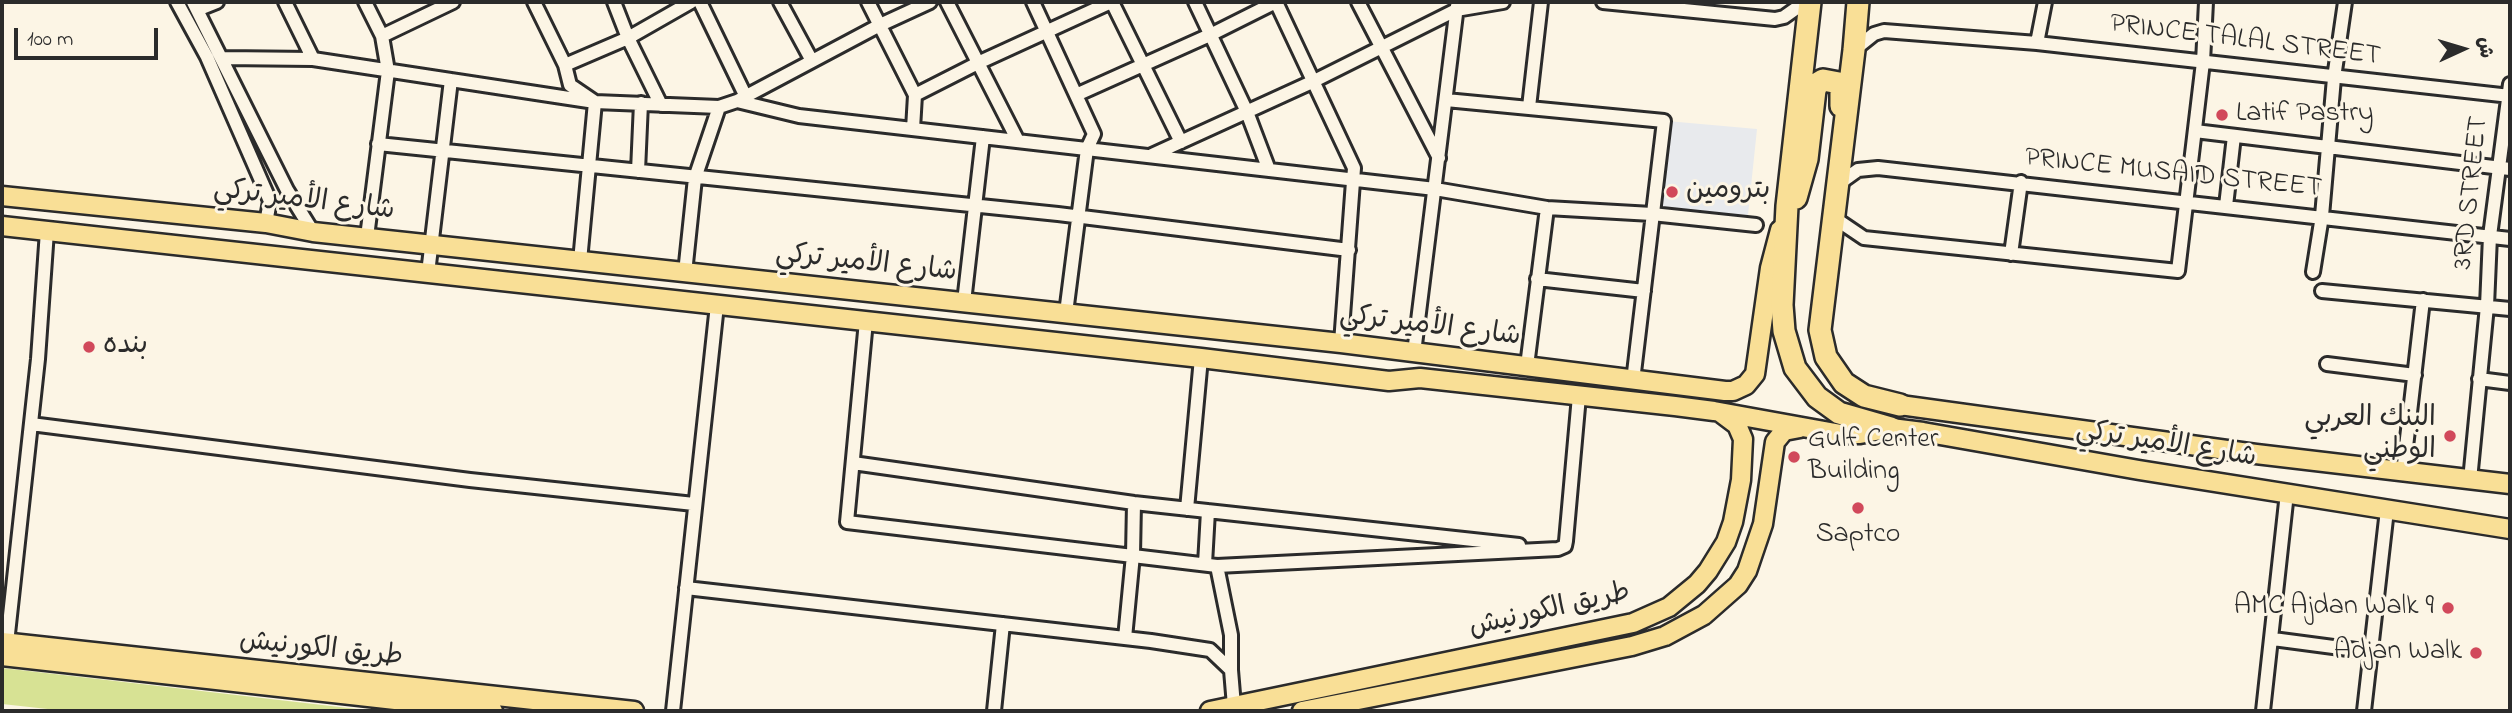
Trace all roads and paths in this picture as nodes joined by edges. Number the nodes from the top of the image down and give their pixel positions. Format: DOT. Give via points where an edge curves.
graph roads {
  1 [pos="177,2"];
  2 [pos="217,2"];
  3 [pos="285,2"];
  4 [pos="365,2"];
  5 [pos="452,2"];
  6 [pos="534,2"];
  7 [pos="614,2"];
  8 [pos="691,2"];
  9 [pos="700,2"];
  10 [pos="780,2"];
  11 [pos="868,2"];
  12 [pos="930,2"];
  13 [pos="947,2"];
  14 [pos="1033,2"];
  15 [pos="1112,2"];
  16 [pos="1195,2"];
  17 [pos="1276,2"];
  18 [pos="1358,2"];
  19 [pos="1503,2"];
  20 [pos="1541,2"];
  21 [pos="1603,2"];
  22 [pos="1808,2"];
  23 [pos="1858,2"];
  24 [pos="2045,2"];
  25 [pos="2206,2"];
  26 [pos="2345,2"];
  27 [pos="1648,4"];
  28 [pos="195,6"];
  29 [pos="1457,6"];
  30 [pos="880,25"];
  31 [pos="1048,32"];
  32 [pos="1212,34"];
  33 [pos="382,36"];
  34 [pos="628,38"];
  35 [pos="2037,43"];
  36 [pos="1381,48"];
  37 [pos="1854,50"];
  38 [pos="223,58"];
  39 [pos="313,59"];
  40 [pos="812,61"];
  41 [pos="980,62"];
  42 [pos="2203,62"];
  43 [pos="565,65"];
  44 [pos="1143,65"];
  45 [pos="388,71"];
  46 [pos="2334,78"];
  47 [pos="451,80"];
  48 [pos="1312,82"];
  49 [pos="2510,92"];
  50 [pos="915,95"];
  51 [pos="1076,95"];
  52 [pos="741,99"];
  53 [pos="1446,100"];
  54 [pos="595,102"];
  55 [pos="641,103"];
  56 [pos="661,104"];
  57 [pos="719,107"];
  58 [pos="1530,107"];
  59 [pos="1247,111"];
  60 [pos="913,129"];
  61 [pos="2195,131"];
  62 [pos="2234,136"];
  63 [pos="983,137"];
  64 [pos="1018,141"];
  65 [pos="1181,142"];
  66 [pos="378,144"];
  67 [pos="1087,149"];
  68 [pos="2329,149"];
  69 [pos="443,151"];
  70 [pos="1150,156"];
  71 [pos="1439,159"];
  72 [pos="588,167"];
  73 [pos="2505,169"];
  74 [pos="1269,170"];
  75 [pos="638,171"];
  76 [pos="1838,177"];
  77 [pos="695,178"];
  78 [pos="1354,180"];
  79 [pos="2021,182"];
  80 [pos="1435,189"];
  81 [pos="286,190"];
  82 [pos="2,196"];
  83 [pos="270,201"];
  84 [pos="2186,201"];
  85 [pos="975,206"];
  86 [pos="1787,206"];
  87 [pos="2226,206"];
  88 [pos="1547,208"];
  89 [pos="1652,214"];
  90 [pos="2322,216"];
  91 [pos="1078,217"];
  92 [pos="1833,217"];
  93 [pos="266,223"];
  94 [pos="1756,225"];
  95 [pos="2,226"];
  96 [pos="47,231"];
  97 [pos="313,232"];
  98 [pos="2490,236"];
  99 [pos="366,237"];
  100 [pos="2510,239"];
  101 [pos="431,244"];
  102 [pos="1349,250"];
  103 [pos="2011,254"];
  104 [pos="580,261"];
  105 [pos="2313,272"];
  106 [pos="428,273"];
  107 [pos="685,273"];
  108 [pos="1538,279"];
  109 [pos="1644,291"];
  110 [pos="2322,291"];
  111 [pos="2423,300"];
  112 [pos="964,302"];
  113 [pos="717,305"];
  114 [pos="2487,306"];
  115 [pos="2510,309"];
  116 [pos="1066,313"];
  117 [pos="866,321"];
  118 [pos="1341,343"];
  119 [pos="1418,353"];
  120 [pos="1201,358"];
  121 [pos="2327,364"];
  122 [pos="1527,366"];
  123 [pos="2416,375"];
  124 [pos="1420,378"];
  125 [pos="2479,379"];
  126 [pos="1633,381"];
  127 [pos="2510,383"];
  128 [pos="1578,396"];
  129 [pos="1900,405"];
  130 [pos="1714,411"];
  131 [pos="31,424"];
  132 [pos="1813,428"];
  133 [pos="1891,428"];
  134 [pos="853,463"];
  135 [pos="2403,472"];
  136 [pos="1741,480"];
  137 [pos="2470,480"];
  138 [pos="1770,483"];
  139 [pos="2510,484"];
  140 [pos="2287,493"];
  141 [pos="1135,503"];
  142 [pos="694,504"];
  143 [pos="1187,509"];
  144 [pos="2387,509"];
  145 [pos="1208,511"];
  146 [pos="2510,529"];
  147 [pos="1558,549"];
  148 [pos="1133,555"];
  149 [pos="1211,565"];
  150 [pos="686,588"];
  151 [pos="1003,624"];
  152 [pos="1125,638"];
  153 [pos="2273,639"];
  154 [pos="4,647"];
  155 [pos="2371,652"];
  156 [pos="1231,670"];
  157 [pos="1234,706"];
  158 [pos="493,711"];
  159 [pos="634,711"];
  160 [pos="673,711"];
  161 [pos="994,711"];
  162 [pos="1210,711"];
  163 [pos="1302,711"];
  164 [pos="2263,711"];
  165 [pos="2364,711"];
  1 -- 83 [label="street" via="207,57"];
  2 -- 28 [label="street"];
  3 -- 39 [label="street"];
  4 -- 33 [label="street"];
  5 -- 33 [label="street"];
  6 -- 43 [label="street"];
  7 -- 34 [label="street"];
  8 -- 34 [label="street"];
  9 -- 52 [label="street"];
  10 -- 40 [label="street"];
  11 -- 30 [label="street"];
  12 -- 30 [label="street"];
  13 -- 41 [label="street"];
  14 -- 31 [label="street"];
  15 -- 31 [label="street"];
  15 -- 44 [label="street"];
  16 -- 32 [label="street"];
  17 -- 32 [label="street"];
  17 -- 48 [label="street"];
  18 -- 36 [label="street"];
  19 -- 29 [label="street"];
  20 -- 58 [label="street"];
  21 -- 27 [label="street"];
  22 -- 27 [label="street" via="1774,19"];
  22 -- 86 [label="highway"];
  23 -- 37 [label="highway"];
  24 -- 35 [label="street"];
  25 -- 42 [label="street"];
  26 -- 46 [label="street"];
  28 -- 38 [label="street"];
  29 -- 36 [label="street"];
  29 -- 53 [label="street"];
  30 -- 40 [label="street"];
  30 -- 50 [label="street"];
  31 -- 41 [label="street"];
  31 -- 51 [label="street"];
  32 -- 44 [label="street"];
  32 -- 59 [label="street"];
  33 -- 45 [label="street"];
  34 -- 43 [label="street"];
  34 -- 56 [label="street"];
  35 -- 37 [label="street, PRINCE TALAL STREET" via="1884,31"];
  35 -- 42 [label="street, PRINCE TALAL STREET"];
  36 -- 48 [label="street"];
  36 -- 71 [label="street"];
  37 -- 76 [label="highway"];
  38 -- 39 [label="street"];
  38 -- 81 [label="street"];
  39 -- 45 [label="street"];
  40 -- 52 [label="street"];
  41 -- 50 [label="street"];
  41 -- 64 [label="street"];
  42 -- 46 [label="street, PRINCE TALAL STREET"];
  42 -- 61 [label="street"];
  43 -- 54 [label="street" via="570,85"];
  44 -- 51 [label="street"];
  44 -- 65 [label="street"];
  45 -- 47 [label="street"];
  45 -- 66 [label="street"];
  46 -- 49 [label="street, PRINCE TALAL STREET"];
  46 -- 68 [label="street"];
  47 -- 54 [label="street"];
  47 -- 69 [label="street"];
  48 -- 59 [label="street"];
  48 -- 78 [label="street" via="1354,169"];
  49 -- 73 [label="street, 3RD STREET"];
  50 -- 60 [label="street"];
  51 -- 67 [label="street" via="1094,134"];
  52 -- 57 [label="street"];
  52 -- 60 [label="street" via="799,116"];
  53 -- 58 [label="street"];
  53 -- 71 [label="street"];
  54 -- 55 [label="street"];
  54 -- 72 [label="street"];
  55 -- 56 [label="street"];
  55 -- 75 [label="street"];
  56 -- 57 [label="street"];
  57 -- 77 [label="street"];
  58 -- 89 [label="street" via="1664,121"];
  59 -- 65 [label="street"];
  59 -- 74 [label="street"];
  60 -- 63 [label="street"];
  61 -- 62 [label="street"];
  61 -- 84 [label="street"];
  62 -- 68 [label="street"];
  62 -- 87 [label="street"];
  63 -- 64 [label="street"];
  63 -- 85 [label="street"];
  64 -- 67 [label="street"];
  65 -- 70 [label="street"];
  66 -- 69 [label="street"];
  66 -- 99 [label="street"];
  67 -- 70 [label="street"];
  67 -- 91 [label="street"];
  68 -- 73 [label="street"];
  68 -- 90 [label="street"];
  69 -- 72 [label="street"];
  69 -- 101 [label="street"];
  70 -- 74 [label="street"];
  71 -- 80 [label="street"];
  72 -- 75 [label="street"];
  72 -- 104 [label="street"];
  73 -- 98 [label="street, 3RD STREET"];
  74 -- 78 [label="street"];
  75 -- 77 [label="street"];
  76 -- 79 [label="street, PRINCE MUSAID STREET" via="1878,168"];
  76 -- 86 [label="highway" via="1841,88 1839,83 1823,80 1815,90 1802,183 1796,200"];
  76 -- 92 [label="highway"];
  77 -- 85 [label="street"];
  77 -- 107 [label="street"];
  78 -- 80 [label="street"];
  78 -- 102 [label="street"];
  79 -- 84 [label="street, PRINCE MUSAID STREET"];
  79 -- 103 [label="street"];
  80 -- 88 [label="street"];
  80 -- 119 [label="street"];
  81 -- 83 [label="street" via="282,200"];
  81 -- 97 [label="street"];
  82 -- 93 [label="main road, شارع الأمير تركي"];
  83 -- 93 [label="street"];
  84 -- 87 [label="street, PRINCE MUSAID STREET"];
  84 -- 103 [label="street" via="2178,271"];
  85 -- 91 [label="street"];
  85 -- 112 [label="street"];
  86 -- 126 [label="main road, شارع الأمير تركي" via="1769,268 1755,374 1746,385 1725,391"];
  86 -- 133 [label="highway" via="1782,316 1795,368 1826,405 1854,419"];
  87 -- 90 [label="street, PRINCE MUSAID STREET"];
  88 -- 89 [label="street"];
  88 -- 108 [label="street"];
  89 -- 94 [label="street"];
  89 -- 109 [label="street"];
  90 -- 98 [label="street, PRINCE MUSAID STREET"];
  90 -- 105 [label="street"];
  91 -- 102 [label="street"];
  91 -- 116 [label="street"];
  92 -- 103 [label="street" via="1864,238"];
  92 -- 129 [label="highway" via="1820,330 1826,357 1834,372 1854,390"];
  93 -- 97 [label="main road, شارع الأمير تركي"];
  95 -- 96 [label="main road, شارع الأمير تركي"];
  96 -- 106 [label="main road, شارع الأمير تركي"];
  96 -- 131 [label="street"];
  97 -- 99 [label="main road, شارع الأمير تركي"];
  98 -- 100 [label="street, PRINCE MUSAID STREET"];
  98 -- 114 [label="street, 3RD STREET"];
  99 -- 101 [label="main road, شارع الأمير تركي"];
  101 -- 104 [label="main road, شارع الأمير تركي"];
  101 -- 106 [label="street"];
  102 -- 118 [label="street"];
  104 -- 107 [label="main road, شارع الأمير تركي"];
  106 -- 113 [label="main road, شارع الأمير تركي"];
  107 -- 112 [label="main road, شارع الأمير تركي"];
  108 -- 109 [label="street"];
  108 -- 122 [label="street"];
  109 -- 126 [label="street"];
  110 -- 111 [label="street"];
  111 -- 114 [label="street"];
  111 -- 123 [label="street"];
  112 -- 116 [label="main road, شارع الأمير تركي"];
  113 -- 117 [label="main road, شارع الأمير تركي"];
  113 -- 142 [label="street"];
  114 -- 115 [label="street"];
  114 -- 125 [label="street, 3RD STREET"];
  116 -- 118 [label="main road, شارع الأمير تركي"];
  117 -- 120 [label="main road, شارع الأمير تركي"];
  117 -- 134 [label="street"];
  118 -- 119 [label="main road, شارع الأمير تركي"];
  119 -- 122 [label="main road, شارع الأمير تركي"];
  119 -- 124 [label="main road"];
  120 -- 124 [label="main road, شارع الأمير تركي" via="1389,381"];
  120 -- 143 [label="street"];
  121 -- 123 [label="street"];
  122 -- 126 [label="main road, شارع الأمير تركي"];
  123 -- 135 [label="street"];
  124 -- 128 [label="main road, شارع الأمير تركي"];
  125 -- 127 [label="street"];
  125 -- 137 [label="street, 3RD STREET"];
  128 -- 130 [label="main road, شارع الأمير تركي"];
  128 -- 147 [label="street" via="1566,541"];
  129 -- 135 [label="main road, شارع الأمير تركي"];
  130 -- 132 [label="main road, شارع الأمير تركي"];
  130 -- 136 [label="main road, طريق الكورنيش" via="1732,419 1741,431"];
  131 -- 142 [label="street"];
  131 -- 154 [label="street"];
  132 -- 133 [label="main road, شارع الأمير تركي" via="1841,434"];
  132 -- 138 [label="main road, طريق الكورنيش" via="1789,429 1779,435"];
  133 -- 140 [label="main road, شارع الأمير تركي"];
  134 -- 141 [label="street"];
  134 -- 148 [label="street" via="847,522"];
  135 -- 137 [label="main road, شارع الأمير تركي"];
  136 -- 138 [label="main road" via="1758,472"];
  136 -- 157 [label="main road, طريق الكورنيش" via="1733,522 1718,559 1691,590 1652,615 1633,623"];
  137 -- 139 [label="main road, شارع الأمير تركي"];
  138 -- 163 [label="main road, طريق الكورنيش" via="1759,540 1738,585 1704,615 1665,636"];
  140 -- 144 [label="main road, شارع الأمير تركي"];
  140 -- 153 [label="street"];
  141 -- 143 [label="street"];
  141 -- 148 [label="street"];
  142 -- 150 [label="street"];
  143 -- 145 [label="street"];
  144 -- 146 [label="main road, شارع الأمير تركي"];
  144 -- 155 [label="street"];
  145 -- 147 [label="street"];
  145 -- 149 [label="street"];
  147 -- 149 [label="street"];
  148 -- 149 [label="street"];
  148 -- 152 [label="street"];
  149 -- 156 [label="street" via="1231,635"];
  150 -- 151 [label="street"];
  150 -- 160 [label="street"];
  151 -- 152 [label="street"];
  151 -- 161 [label="street"];
  152 -- 156 [label="street" via="1210,650"];
  153 -- 155 [label="street"];
  153 -- 164 [label="street"];
  154 -- 158 [label="main road, طريق الكورنيش"];
  154 -- 159 [label="main road, طريق الكورنيش"];
  155 -- 165 [label="street"];
  156 -- 157 [label="street"];
  157 -- 162 [label="main road, طريق الكورنيش"];
}
